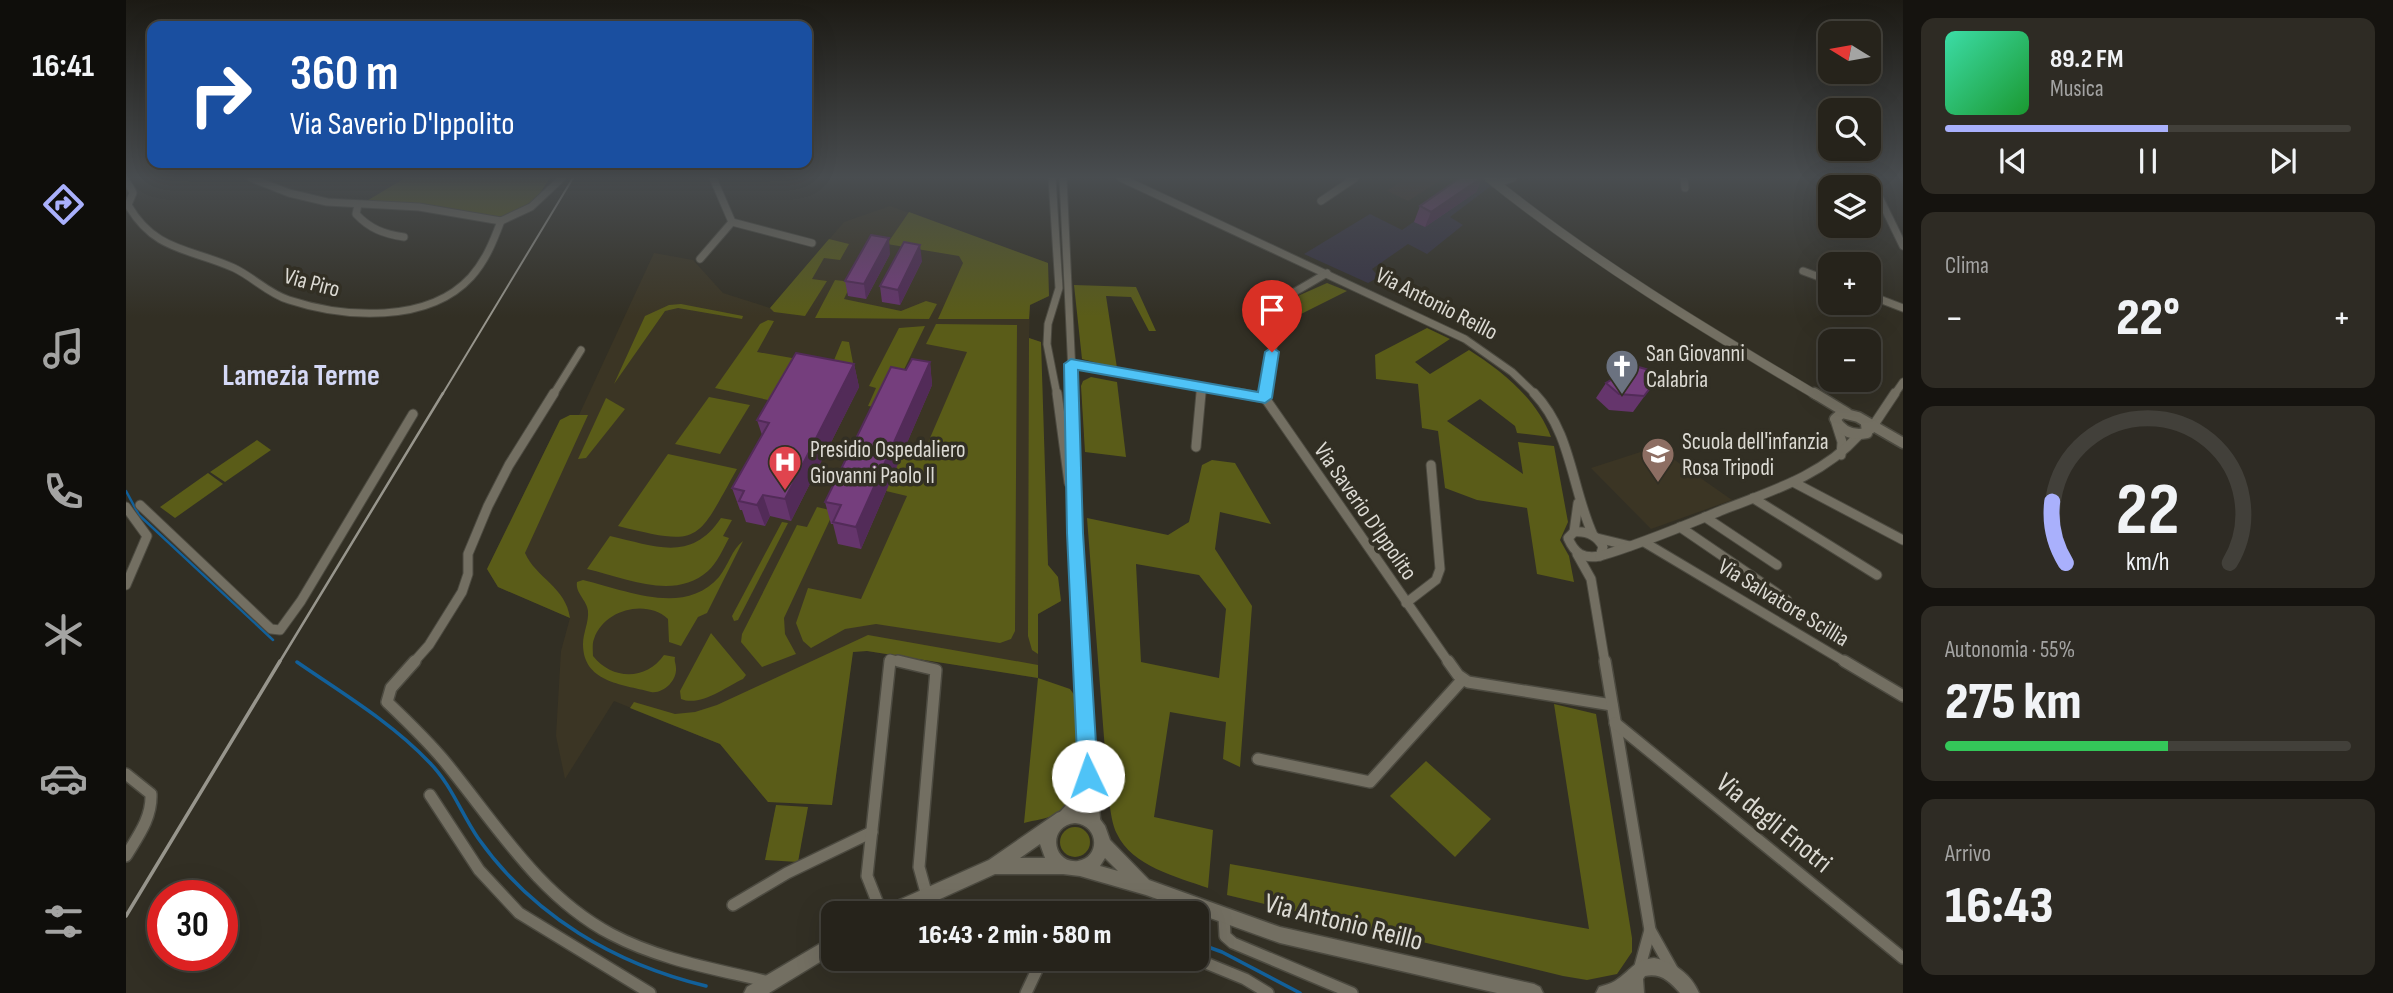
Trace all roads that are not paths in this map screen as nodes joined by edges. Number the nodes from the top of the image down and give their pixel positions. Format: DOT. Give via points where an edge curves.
graph roads {
  1 [pos="140,224"];
  2 [pos="364,224"];
  3 [pos="500,224"];
  4 [pos="731,224"];
  5 [pos="742,224"];
  6 [pos="1055,224"];
  7 [pos="1062,224"];
  8 [pos="1220,224"];
  9 [pos="1547,224"];
  10 [pos="1892,224"];
  11 [pos="404,237"];
  12 [pos="812,243"];
  13 [pos="1903,246"];
  14 [pos="700,259"];
  15 [pos="1803,271"];
  16 [pos="1327,274"];
  17 [pos="1818,277"];
  18 [pos="1881,300"];
  19 [pos="1903,308"];
  20 [pos="1050,318"];
  21 [pos="1068,322"];
  22 [pos="581,350"];
  23 [pos="1071,365"];
  24 [pos="1050,366"];
  25 [pos="1903,382"];
  26 [pos="1202,388"];
  27 [pos="1265,398"];
  28 [pos="1818,399"];
  29 [pos="1847,413"];
  30 [pos="413,414"];
  31 [pos="1835,421"];
  32 [pos="1867,427"];
  33 [pos="1898,441"];
  34 [pos="1196,447"];
  35 [pos="1841,455"];
  36 [pos="1431,465"];
  37 [pos="1793,482"];
  38 [pos="1753,498"];
  39 [pos="1578,501"];
  40 [pos="140,505"];
  41 [pos="126,507"];
  42 [pos="1705,517"];
  43 [pos="162,526"];
  44 [pos="1680,527"];
  45 [pos="1574,532"];
  46 [pos="1075,533"];
  47 [pos="147,536"];
  48 [pos="1595,537"];
  49 [pos="1903,540"];
  50 [pos="1644,542"];
  51 [pos="1632,547"];
  52 [pos="1577,554"];
  53 [pos="1598,557"];
  54 [pos="1777,565"];
  55 [pos="1877,575"];
  56 [pos="1591,579"];
  57 [pos="126,585"];
  58 [pos="1787,600"];
  59 [pos="1406,603"];
  60 [pos="1463,679"];
  61 [pos="1903,696"];
  62 [pos="1612,705"];
  63 [pos="1615,723"];
  64 [pos="1258,759"];
  65 [pos="126,774"];
  66 [pos="1088,776"];
  67 [pos="430,795"];
  68 [pos="1064,816"];
  69 [pos="1096,826"];
  70 [pos="1051,827"];
  71 [pos="872,832"];
  72 [pos="1101,843"];
  73 [pos="126,856"];
  74 [pos="995,866"];
  75 [pos="1063,866"];
  76 [pos="1081,869"];
  77 [pos="1146,887"];
  78 [pos="927,896"];
  79 [pos="877,901"];
  80 [pos="916,901"];
  81 [pos="733,905"];
  82 [pos="1224,917"];
  83 [pos="1650,930"];
  84 [pos="821,951"];
  85 [pos="1903,958"];
  86 [pos="1209,964"];
  87 [pos="1036,971"];
  88 [pos="1636,980"];
  89 [pos="769,982"];
  90 [pos="1685,986"];
  91 [pos="650,993"];
  92 [pos="752,993"];
  93 [pos="1026,993"];
  94 [pos="1268,993"];
  95 [pos="1352,993"];
  96 [pos="1534,993"];
  97 [pos="1605,993"];
  1 -- 3 [label="street, Via Piro" via="159,243 228,265 289,300 336,310 407,310 436,301 470,280 491,253"];
  2 -- 11 [label="street" via="382,234"];
  4 -- 14 [label="street"];
  5 -- 12 [label="street"];
  6 -- 20 [label="street" via="1059,288"];
  7 -- 21 [label="street"];
  8 -- 16 [label="street, Via Antonio Reillo"];
  9 -- 28 [label="street" via="1625,279"];
  10 -- 13 [label="street"];
  15 -- 17 [label="street"];
  16 -- 27 [label="street" via="1280,300"];
  16 -- 39 [label="street, Via Antonio Reillo" via="1465,339 1537,394 1567,449"];
  18 -- 19 [label="street"];
  20 -- 21 [label="street" via="1059,313"];
  20 -- 24 [label="street"];
  21 -- 23 [label="street"];
  22 -- 89 [label="street" via="488,506 468,554 462,592 429,645 391,688 387,702 435,750 540,878 575,909 610,934 647,949"];
  23 -- 24 [label="street" via="1063,371"];
  23 -- 26 [label="street"];
  23 -- 46 [label="street"];
  24 -- 46 [label="street" via="1061,413"];
  25 -- 32 [label="street"];
  26 -- 27 [label="street"];
  26 -- 34 [label="street"];
  27 -- 59 [label="street, Via Saverio D'Ippolito"];
  28 -- 29 [label="street"];
  28 -- 31 [label="street"];
  29 -- 31 [label="street" via="1838,414"];
  29 -- 32 [label="street"];
  30 -- 43 [label="street" via="280,630 271,629"];
  31 -- 32 [label="street" via="1843,430"];
  31 -- 35 [label="street"];
  32 -- 33 [label="street"];
  32 -- 35 [label="street"];
  35 -- 37 [label="street"];
  36 -- 59 [label="street" via="1440,569 1437,580"];
  37 -- 38 [label="street"];
  37 -- 49 [label="street"];
  38 -- 42 [label="street"];
  38 -- 55 [label="street"];
  39 -- 45 [label="street, Via Antonio Reillo"];
  39 -- 48 [label="street, Via Antonio Reillo"];
  40 -- 43 [label="street"];
  41 -- 47 [label="street"];
  42 -- 44 [label="street"];
  42 -- 54 [label="street"];
  43 -- 47 [label="street"];
  44 -- 50 [label="street"];
  44 -- 58 [label="street"];
  45 -- 48 [label="street"];
  45 -- 52 [label="street, Via Antonio Reillo" via="1568,542"];
  46 -- 66 [label="street"];
  47 -- 57 [label="street"];
  48 -- 51 [label="street"];
  48 -- 53 [label="street, Via Antonio Reillo" via="1603,547"];
  50 -- 51 [label="street"];
  50 -- 61 [label="street, Via Salvatore Scillìa"];
  51 -- 53 [label="street"];
  52 -- 53 [label="street"];
  52 -- 56 [label="street"];
  53 -- 56 [label="street"];
  56 -- 62 [label="street"];
  59 -- 60 [label="street, Via Saverio D'Ippolito"];
  60 -- 62 [label="street"];
  60 -- 64 [label="street" via="1370,782"];
  62 -- 63 [label="street"];
  63 -- 83 [label="street"];
  63 -- 85 [label="street, Via degli Enotri"];
  65 -- 73 [label="street" via="151,794 153,807"];
  66 -- 68 [label="street" via="1079,799"];
  66 -- 69 [label="street"];
  67 -- 91 [label="street" via="479,870 519,913"];
  68 -- 69 [label="main road" via="1082,816"];
  68 -- 70 [label="main road"];
  69 -- 72 [label="main road"];
  70 -- 74 [label="main road"];
  70 -- 75 [label="main road" via="1048,845"];
  71 -- 78 [label="street" via="890,659 936,670 919,867"];
  71 -- 79 [label="street" via="867,876"];
  71 -- 81 [label="street"];
  72 -- 76 [label="main road" via="1096,859"];
  72 -- 77 [label="main road, Via Antonio Reillo"];
  74 -- 75 [label="main road"];
  74 -- 78 [label="main road"];
  75 -- 76 [label="main road"];
  76 -- 77 [label="main road, Via Antonio Reillo"];
  77 -- 82 [label="main road, Via Antonio Reillo"];
  78 -- 80 [label="main road"];
  82 -- 95 [label="street" via="1225,936 1233,943"];
  82 -- 96 [label="main road, Via Antonio Reillo" via="1280,935"];
  83 -- 88 [label="street"];
  83 -- 90 [label="street"];
  84 -- 89 [label="main road"];
  86 -- 94 [label="street"];
  87 -- 93 [label="street"];
  88 -- 90 [label="main road" via="1655,966"];
  88 -- 97 [label="main road"];
  89 -- 92 [label="main road"];
}
